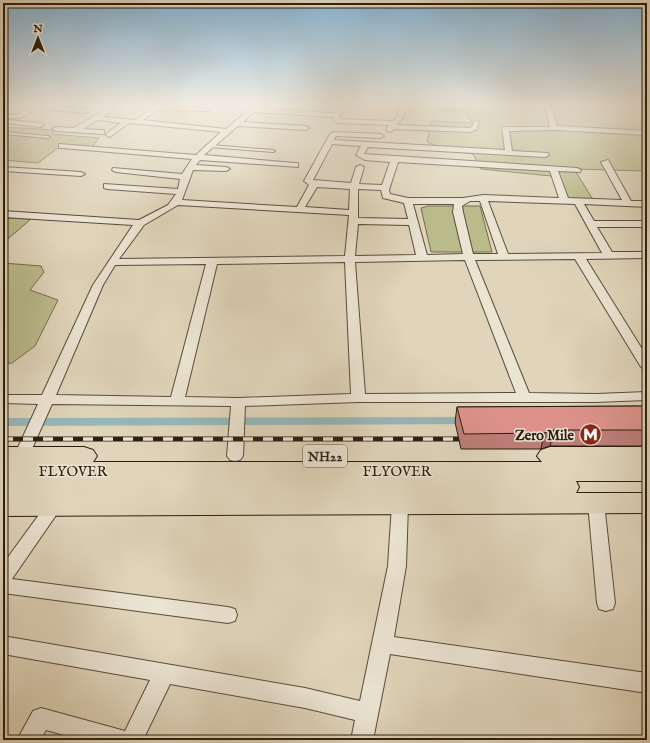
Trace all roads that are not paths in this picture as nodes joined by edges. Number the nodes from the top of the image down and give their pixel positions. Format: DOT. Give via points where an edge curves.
graph roads {
  1 [pos="217,141"];
  2 [pos="507,141"];
  3 [pos="330,142"];
  4 [pos="365,145"];
  5 [pos="62,146"];
  6 [pos="211,146"];
  7 [pos="273,151"];
  8 [pos="509,153"];
  9 [pos="545,155"];
  10 [pos="198,157"];
  11 [pos="395,160"];
  12 [pos="606,162"];
  13 [pos="12,163"];
  14 [pos="139,164"];
  15 [pos="295,165"];
  16 [pos="190,167"];
  17 [pos="360,167"];
  18 [pos="3,169"];
  19 [pos="553,169"];
  20 [pos="116,170"];
  21 [pos="236,170"];
  22 [pos="577,170"];
  23 [pos="129,171"];
  24 [pos="81,174"];
  25 [pos="185,177"];
  26 [pos="314,184"];
  27 [pos="107,186"];
  28 [pos="354,186"];
  29 [pos="386,188"];
  30 [pos="181,192"];
  31 [pos="483,198"];
  32 [pos="408,201"];
  33 [pos="462,201"];
  34 [pos="564,201"];
  35 [pos="176,202"];
  36 [pos="578,202"];
  37 [pos="628,203"];
  38 [pos="647,204"];
  39 [pos="300,209"];
  40 [pos="3,214"];
  41 [pos="353,217"];
  42 [pos="414,222"];
  43 [pos="140,223"];
  44 [pos="590,224"];
  45 [pos="647,224"];
  46 [pos="578,255"];
  47 [pos="608,255"];
  48 [pos="647,255"];
  49 [pos="504,256"];
  50 [pos="469,257"];
  51 [pos="422,258"];
  52 [pos="350,259"];
  53 [pos="212,261"];
  54 [pos="113,262"];
  55 [pos="647,367"];
  56 [pos="647,396"];
  57 [pos="524,397"];
  58 [pos="358,398"];
  59 [pos="3,399"];
  60 [pos="177,401"];
  61 [pos="46,404"];
  62 [pos="238,407"];
  63 [pos="235,456"];
  64 [pos="647,456"];
  65 [pos="9,461"];
  66 [pos="647,472"];
  67 [pos="647,486"];
  68 [pos="3,488"];
  69 [pos="596,503"];
  70 [pos="647,503"];
  71 [pos="55,505"];
  72 [pos="400,505"];
  73 [pos="3,506"];
  74 [pos="3,578"];
  75 [pos="3,585"];
  76 [pos="606,603"];
  77 [pos="228,615"];
  78 [pos="382,644"];
  79 [pos="3,645"];
  80 [pos="164,674"];
  81 [pos="647,683"];
  82 [pos="368,713"];
  83 [pos="28,740"];
  84 [pos="120,740"];
  85 [pos="132,740"];
  86 [pos="364,740"];
  1 -- 6 [label="street"];
  2 -- 8 [label="street"];
  3 -- 4 [label="street"];
  3 -- 26 [label="street" via="308,181"];
  4 -- 8 [label="street"];
  4 -- 11 [label="street" via="360,157"];
  5 -- 10 [label="street"];
  6 -- 7 [label="lane"];
  6 -- 10 [label="street"];
  8 -- 9 [label="street"];
  10 -- 15 [label="street"];
  10 -- 16 [label="street"];
  11 -- 19 [label="street"];
  11 -- 29 [label="street"];
  12 -- 37 [label="street"];
  13 -- 18 [label="street"];
  14 -- 23 [label="street"];
  16 -- 21 [label="street"];
  16 -- 25 [label="street"];
  17 -- 28 [label="street"];
  18 -- 24 [label="street"];
  19 -- 22 [label="street"];
  19 -- 34 [label="street"];
  20 -- 23 [label="street"];
  23 -- 25 [label="street"];
  25 -- 30 [label="street"];
  26 -- 28 [label="street"];
  26 -- 39 [label="street"];
  27 -- 30 [label="street"];
  28 -- 29 [label="street"];
  28 -- 41 [label="street"];
  29 -- 32 [label="street" via="386,196"];
  30 -- 35 [label="street"];
  31 -- 33 [label="street"];
  31 -- 34 [label="street"];
  31 -- 49 [label="street"];
  32 -- 33 [label="street"];
  32 -- 42 [label="street"];
  33 -- 50 [label="street" via="458,205 458,212"];
  34 -- 36 [label="street"];
  35 -- 39 [label="street"];
  35 -- 43 [label="street" via="165,211"];
  36 -- 37 [label="street"];
  36 -- 44 [label="street"];
  37 -- 38 [label="street"];
  39 -- 41 [label="street"];
  40 -- 43 [label="street"];
  41 -- 42 [label="street"];
  41 -- 52 [label="street"];
  42 -- 51 [label="street"];
  43 -- 54 [label="street"];
  44 -- 45 [label="street"];
  44 -- 47 [label="street"];
  46 -- 47 [label="street"];
  46 -- 49 [label="street"];
  46 -- 55 [label="street"];
  47 -- 48 [label="street"];
  49 -- 50 [label="street"];
  50 -- 51 [label="street"];
  50 -- 57 [label="street"];
  51 -- 52 [label="street"];
  52 -- 53 [label="street"];
  52 -- 58 [label="street"];
  53 -- 54 [label="street"];
  53 -- 60 [label="street"];
  54 -- 61 [label="street" via="98,285"];
  56 -- 57 [label="street"];
  57 -- 58 [label="street"];
  58 -- 62 [label="street"];
  59 -- 61 [label="street"];
  60 -- 61 [label="street"];
  60 -- 62 [label="street"];
  61 -- 65 [label="street" via="33,434"];
  62 -- 63 [label="street"];
  63 -- 64 [label="highway, NH22"];
  63 -- 65 [label="highway, NH22"];
  65 -- 66 [label="highway, FLYOVER" via="228,470"];
  67 -- 68 [label="highway, FLYOVER"];
  69 -- 70 [label="highway"];
  69 -- 72 [label="highway"];
  69 -- 76 [label="street"];
  71 -- 72 [label="highway"];
  71 -- 73 [label="highway"];
  71 -- 74 [label="street"];
  72 -- 78 [label="street" via="397,566"];
  75 -- 77 [label="street"];
  78 -- 81 [label="street"];
  78 -- 82 [label="street"];
  79 -- 80 [label="street"];
  80 -- 82 [label="street" via="306,698"];
  80 -- 85 [label="street"];
  82 -- 86 [label="street"];
  83 -- 84 [label="street" via="41,718"];
}
